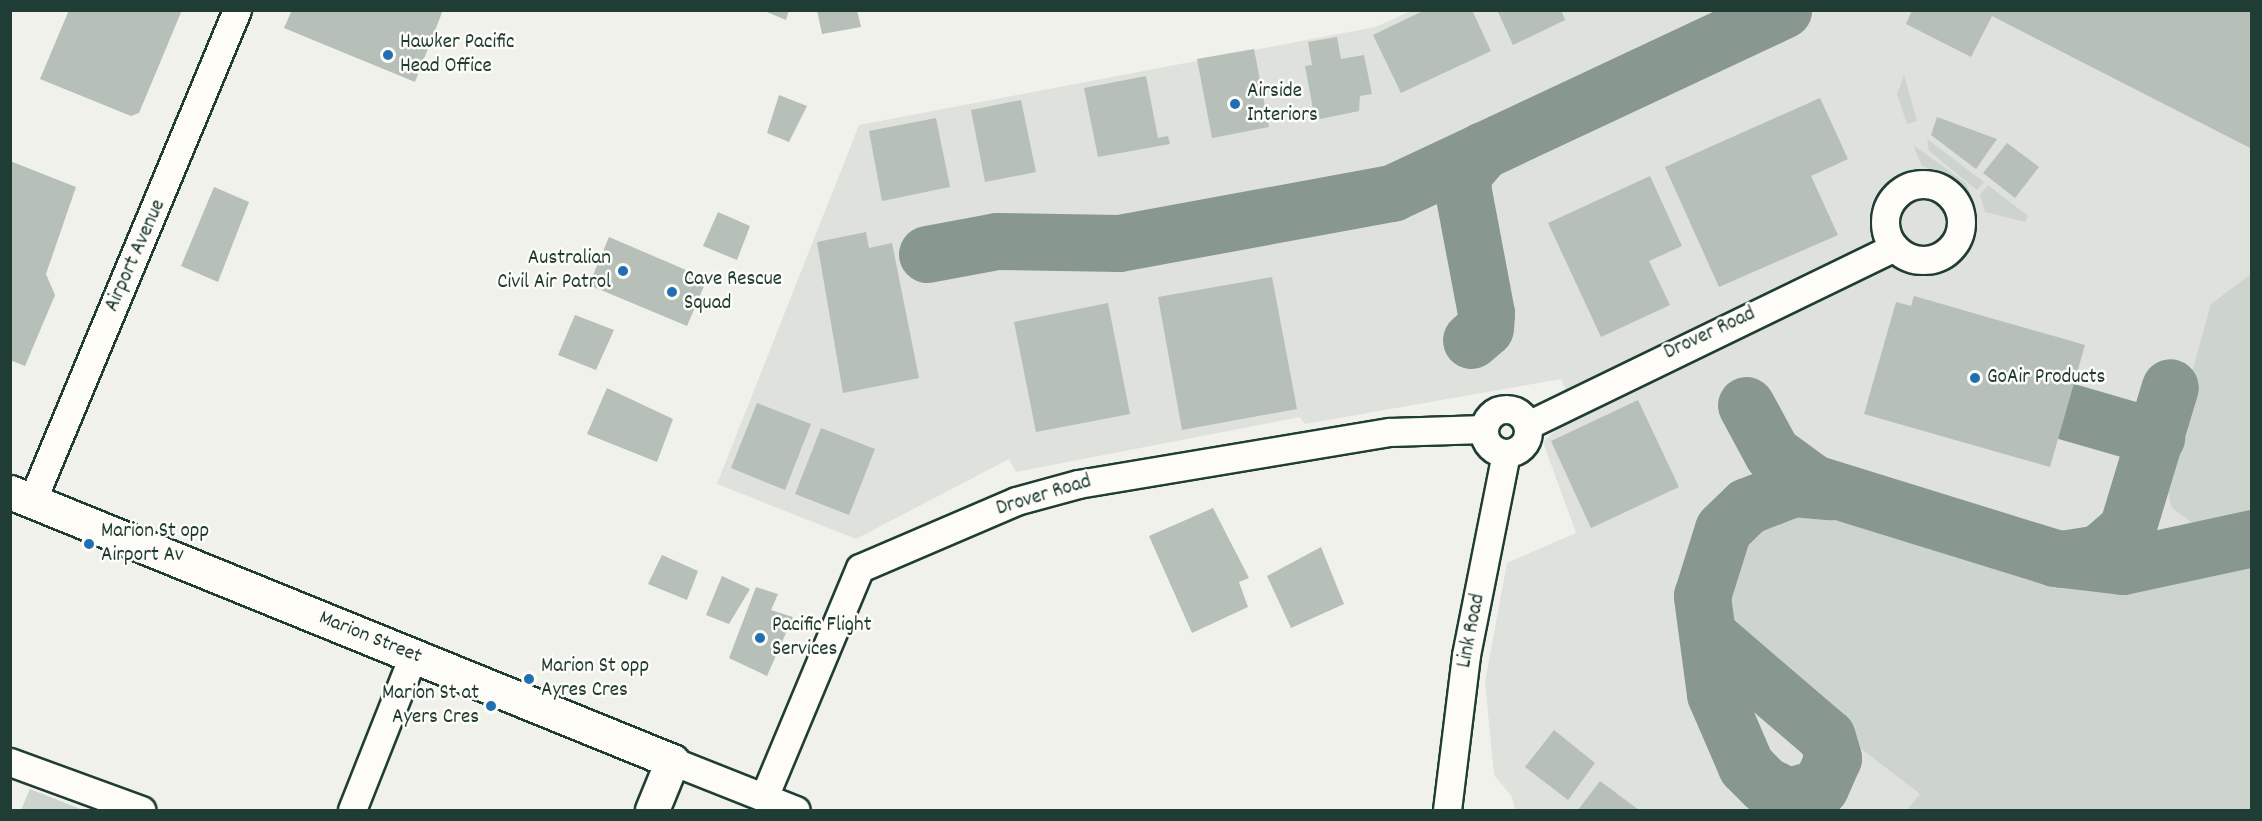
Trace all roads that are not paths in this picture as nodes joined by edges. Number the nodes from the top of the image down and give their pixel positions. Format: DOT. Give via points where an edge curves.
graph roads {
  1 [pos="237,10"];
  2 [pos="1894,246"];
  3 [pos="1528,425"];
  4 [pos="1484,429"];
  5 [pos="1506,453"];
  6 [pos="21,497"];
  7 [pos="413,656"];
  8 [pos="672,761"];
  9 [pos="10,762"];
  10 [pos="764,797"];
  11 [pos="141,810"];
  12 [pos="352,810"];
  13 [pos="652,810"];
  14 [pos="796,810"];
  15 [pos="1447,810"];
  1 -- 6 [label="street, Airport Avenue"];
  2 -- 3 [label="street, Drover Road"];
  3 -- 4 [label="street" via="1518,412 1504,409 1490,415"];
  3 -- 5 [label="street" via="1524,444"];
  4 -- 5 [label="street" via="1488,442"];
  4 -- 10 [label="street, Drover Road" via="1390,432 1099,479 1016,501 860,568"];
  5 -- 15 [label="street, Link Road" via="1466,655"];
  6 -- 7 [label="main road, Marion Street"];
  7 -- 8 [label="main road, Marion Street"];
  7 -- 12 [label="street"];
  8 -- 10 [label="street, Marion Street"];
  8 -- 13 [label="main road"];
  9 -- 11 [label="street"];
  10 -- 14 [label="street, Marion Street"];
}
